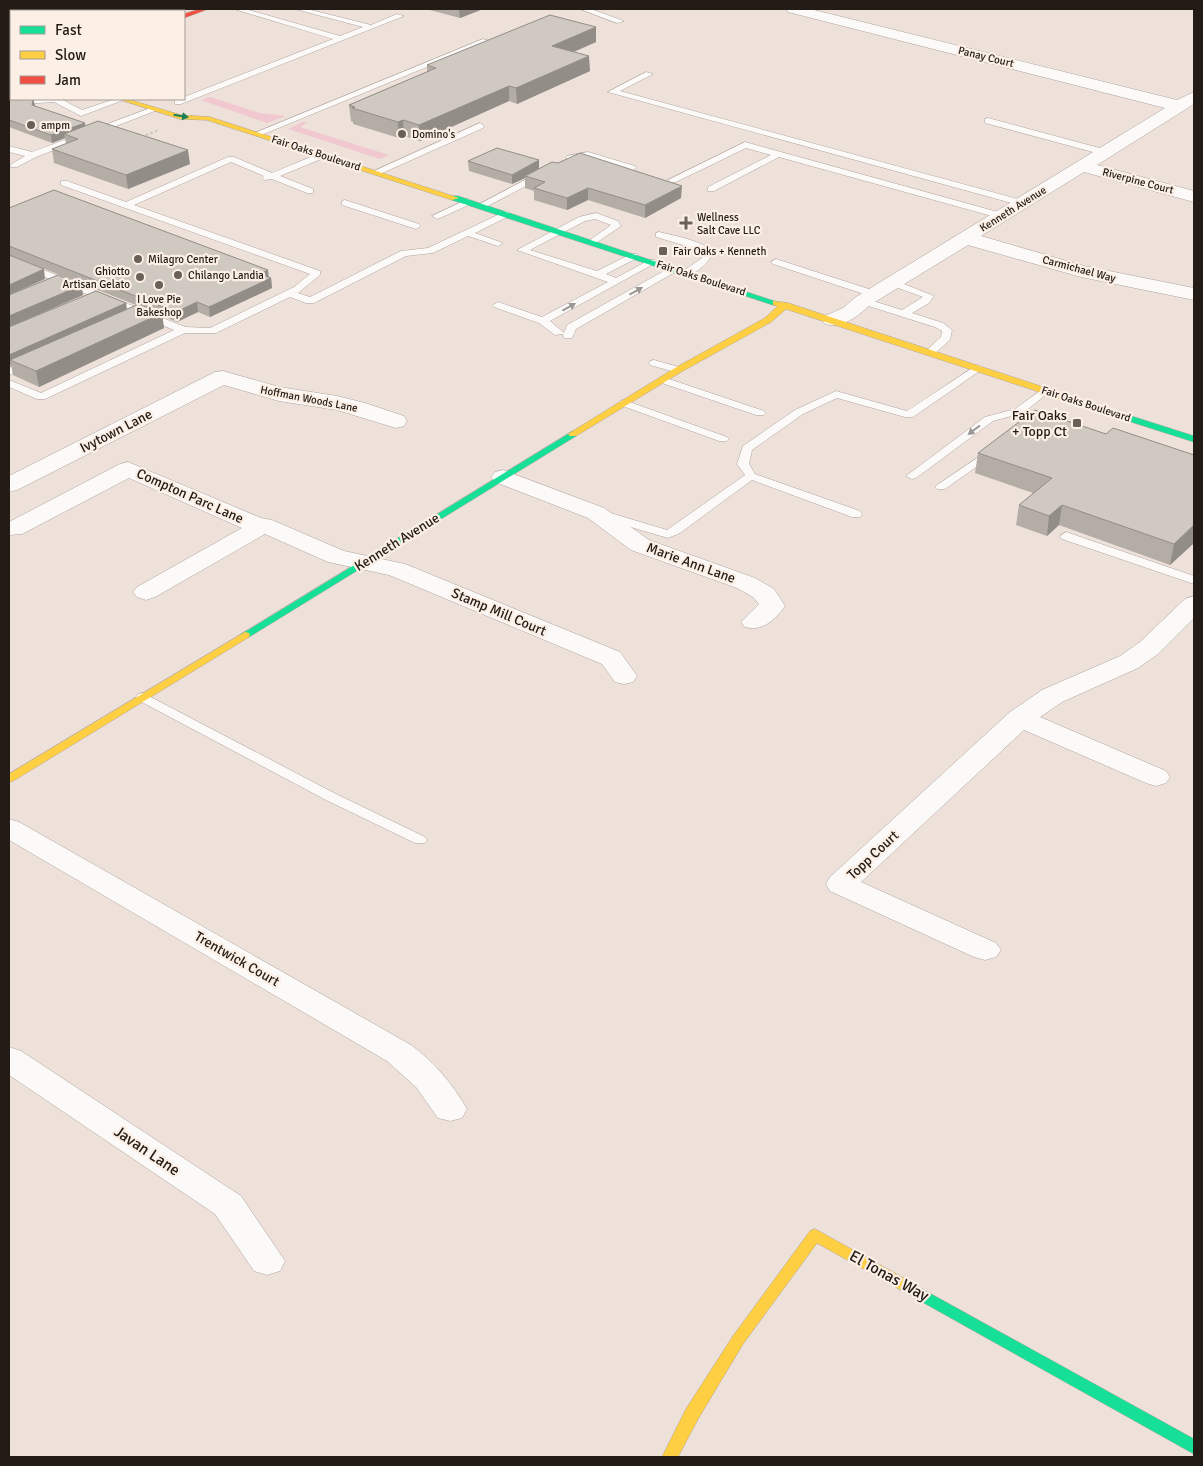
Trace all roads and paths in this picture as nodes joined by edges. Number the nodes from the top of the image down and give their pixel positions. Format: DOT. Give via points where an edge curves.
graph roads {
  1 [pos="205,9"];
  2 [pos="238,9"];
  3 [pos="267,9"];
  4 [pos="299,9"];
  5 [pos="584,9"];
  6 [pos="793,9"];
  7 [pos="254,14"];
  8 [pos="185,16"];
  9 [pos="400,16"];
  10 [pos="620,20"];
  11 [pos="371,27"];
  12 [pos="341,39"];
  13 [pos="486,41"];
  14 [pos="649,74"];
  15 [pos="185,96"];
  16 [pos="44,100"];
  17 [pos="57,100"];
  18 [pos="119,100"];
  19 [pos="125,100"];
  20 [pos="173,100"];
  21 [pos="1187,101"];
  22 [pos="9,103"];
  23 [pos="156,109"];
  24 [pos="208,118"];
  25 [pos="988,122"];
  26 [pos="480,126"];
  27 [pos="160,129"];
  28 [pos="256,134"];
  29 [pos="138,138"];
  30 [pos="9,148"];
  31 [pos="1104,152"];
  32 [pos="779,154"];
  33 [pos="323,155"];
  34 [pos="33,156"];
  35 [pos="565,161"];
  36 [pos="14,165"];
  37 [pos="1082,166"];
  38 [pos="632,168"];
  39 [pos="550,169"];
  40 [pos="377,172"];
  41 [pos="267,178"];
  42 [pos="673,180"];
  43 [pos="64,183"];
  44 [pos="711,189"];
  45 [pos="310,191"];
  46 [pos="1194,197"];
  47 [pos="468,202"];
  48 [pos="345,203"];
  49 [pos="1022,204"];
  50 [pos="126,205"];
  51 [pos="481,206"];
  52 [pos="506,214"];
  53 [pos="437,216"];
  54 [pos="1002,216"];
  55 [pos="416,226"];
  56 [pos="560,232"];
  57 [pos="467,233"];
  58 [pos="659,236"];
  59 [pos="966,238"];
  60 [pos="593,242"];
  61 [pos="498,243"];
  62 [pos="634,256"];
  63 [pos="9,259"];
  64 [pos="652,262"];
  65 [pos="776,262"];
  66 [pos="20,263"];
  67 [pos="9,268"];
  68 [pos="674,269"];
  69 [pos="686,273"];
  70 [pos="597,275"];
  71 [pos="59,279"];
  72 [pos="616,281"];
  73 [pos="894,283"];
  74 [pos="42,286"];
  75 [pos="290,293"];
  76 [pos="1194,294"];
  77 [pos="97,295"];
  78 [pos="869,298"];
  79 [pos="80,302"];
  80 [pos="498,305"];
  81 [pos="785,305"];
  82 [pos="141,312"];
  83 [pos="904,314"];
  84 [pos="124,320"];
  85 [pos="832,320"];
  86 [pos="543,321"];
  87 [pos="183,330"];
  88 [pos="563,334"];
  89 [pos="930,352"];
  90 [pos="35,360"];
  91 [pos="654,363"];
  92 [pos="977,368"];
  93 [pos="678,370"];
  94 [pos="9,372"];
  95 [pos="222,377"];
  96 [pos="663,380"];
  97 [pos="9,383"];
  98 [pos="1044,391"];
  99 [pos="624,403"];
  100 [pos="760,413"];
  101 [pos="396,421"];
  102 [pos="724,439"];
  103 [pos="1194,439"];
  104 [pos="1002,444"];
  105 [pos="751,476"];
  106 [pos="912,476"];
  107 [pos="503,477"];
  108 [pos="9,485"];
  109 [pos="941,487"];
  110 [pos="596,513"];
  111 [pos="856,514"];
  112 [pos="260,527"];
  113 [pos="13,529"];
  114 [pos="1066,536"];
  115 [pos="364,562"];
  116 [pos="1194,580"];
  117 [pos="146,592"];
  118 [pos="1194,604"];
  119 [pos="754,622"];
  120 [pos="624,676"];
  121 [pos="143,697"];
  122 [pos="1020,718"];
  123 [pos="1156,777"];
  124 [pos="9,779"];
  125 [pos="9,828"];
  126 [pos="420,840"];
  127 [pos="985,950"];
  128 [pos="9,1060"];
  129 [pos="450,1109"];
  130 [pos="267,1262"];
  131 [pos="1194,1448"];
  132 [pos="670,1457"];
  1 -- 8 [label="main road"];
  2 -- 7 [label="lane"];
  3 -- 7 [label="lane"];
  4 -- 11 [label="lane"];
  5 -- 10 [label="lane"];
  6 -- 21 [label="street, Panay Court"];
  7 -- 12 [label="lane"];
  9 -- 11 [label="lane"];
  11 -- 12 [label="lane"];
  12 -- 15 [label="lane"];
  13 -- 28 [label="lane"];
  14 -- 49 [label="lane" via="612,92"];
  16 -- 22 [label="lane"];
  17 -- 18 [label="lane" via="80,113"];
  19 -- 23 [label="main road, Fair Oaks Boulevard"];
  20 -- 24 [label="main road, Fair Oaks Boulevard" via="200,109"];
  21 -- 31 [label="street, Kenneth Avenue"];
  23 -- 24 [label="main road, Fair Oaks Boulevard, one-way" via="180,117"];
  23 -- 34 [label="lane"];
  24 -- 28 [label="main road, Fair Oaks Boulevard"];
  25 -- 31 [label="lane"];
  26 -- 40 [label="lane"];
  27 -- 29 [label="path"];
  28 -- 33 [label="main road, Fair Oaks Boulevard"];
  30 -- 34 [label="lane"];
  31 -- 37 [label="street, Kenneth Avenue"];
  32 -- 42 [label="lane" via="744,145"];
  32 -- 44 [label="lane"];
  32 -- 54 [label="lane"];
  33 -- 40 [label="main road, Fair Oaks Boulevard"];
  33 -- 41 [label="lane"];
  34 -- 36 [label="lane"];
  35 -- 38 [label="lane" via="588,155"];
  37 -- 46 [label="street, Riverpine Court"];
  37 -- 49 [label="street, Kenneth Avenue"];
  39 -- 51 [label="lane"];
  40 -- 47 [label="main road, Fair Oaks Boulevard"];
  41 -- 45 [label="lane"];
  41 -- 50 [label="lane" via="231,159"];
  43 -- 50 [label="lane"];
  47 -- 51 [label="main road, Fair Oaks Boulevard"];
  47 -- 53 [label="lane"];
  48 -- 55 [label="lane"];
  49 -- 54 [label="street, Kenneth Avenue"];
  50 -- 75 [label="lane" via="317,273"];
  51 -- 52 [label="main road, Fair Oaks Boulevard"];
  52 -- 56 [label="main road, Fair Oaks Boulevard"];
  52 -- 57 [label="lane"];
  54 -- 59 [label="street, Kenneth Avenue"];
  56 -- 60 [label="main road, Fair Oaks Boulevard"];
  56 -- 60 [label="lane" via="582,218 596,216 615,222 616,226"];
  56 -- 70 [label="lane" via="522,250"];
  57 -- 61 [label="lane"];
  57 -- 75 [label="lane" via="430,251 404,253 310,301"];
  58 -- 69 [label="lane" via="708,252 706,259"];
  59 -- 73 [label="street, Kenneth Avenue"];
  59 -- 76 [label="street, Carmichael Way" via="1090,273"];
  60 -- 62 [label="main road, Fair Oaks Boulevard"];
  62 -- 64 [label="main road, Fair Oaks Boulevard"];
  62 -- 70 [label="lane"];
  63 -- 66 [label="lane"];
  64 -- 68 [label="main road, Fair Oaks Boulevard"];
  64 -- 72 [label="lane"];
  65 -- 78 [label="lane"];
  66 -- 67 [label="lane"];
  66 -- 71 [label="lane"];
  68 -- 69 [label="main road, Fair Oaks Boulevard"];
  88 -- 68 [label="lane, one-way" via="571,326"];
  69 -- 81 [label="main road, Fair Oaks Boulevard"];
  70 -- 72 [label="lane"];
  71 -- 74 [label="lane"];
  71 -- 77 [label="lane"];
  86 -- 72 [label="lane, one-way"];
  73 -- 78 [label="street, Kenneth Avenue"];
  73 -- 83 [label="lane" via="928,296"];
  75 -- 87 [label="lane" via="212,331"];
  77 -- 79 [label="lane"];
  77 -- 82 [label="lane"];
  78 -- 83 [label="lane"];
  78 -- 85 [label="street, Kenneth Avenue"];
  80 -- 86 [label="lane"];
  81 -- 85 [label="main road, Fair Oaks Boulevard"];
  81 -- 93 [label="main road, Kenneth Avenue" via="768,320"];
  82 -- 84 [label="lane"];
  82 -- 87 [label="lane"];
  83 -- 89 [label="lane" via="947,330 946,338"];
  85 -- 89 [label="main road, Fair Oaks Boulevard"];
  86 -- 88 [label="lane"];
  87 -- 97 [label="lane" via="41,397"];
  89 -- 92 [label="main road, Fair Oaks Boulevard"];
  90 -- 94 [label="lane"];
  91 -- 93 [label="lane"];
  92 -- 98 [label="main road, Fair Oaks Boulevard"];
  92 -- 105 [label="lane" via="910,415 836,394 799,412 747,448 743,464"];
  93 -- 96 [label="main road, Kenneth Avenue"];
  95 -- 101 [label="street, Hoffman Woods Lane" via="251,388 357,408"];
  95 -- 108 [label="street, Ivytown Lane"];
  96 -- 99 [label="main road, Kenneth Avenue"];
  96 -- 100 [label="lane"];
  98 -- 103 [label="main road, Fair Oaks Boulevard"];
  98 -- 106 [label="lane, one-way" via="1020,415 989,419"];
  99 -- 102 [label="lane"];
  99 -- 107 [label="main road, Kenneth Avenue"];
  104 -- 109 [label="lane"];
  105 -- 110 [label="lane" via="668,534"];
  105 -- 111 [label="lane"];
  107 -- 110 [label="street, Marie Ann Lane"];
  107 -- 115 [label="main road, Kenneth Avenue"];
  110 -- 119 [label="street, Marie Ann Lane" via="640,545 759,590 770,599 772,606"];
  112 -- 113 [label="street, Compton Parc Lane" via="128,469"];
  112 -- 115 [label="street, Compton Parc Lane" via="264,525 337,557"];
  112 -- 117 [label="street, Compton Parc Lane"];
  114 -- 116 [label="lane"];
  115 -- 120 [label="street, Stamp Mill Court" via="396,569 611,658"];
  115 -- 121 [label="main road, Kenneth Avenue"];
  118 -- 122 [label="street, Topp Court" via="1129,662 1052,696"];
  121 -- 124 [label="main road, Kenneth Avenue"];
  121 -- 126 [label="lane"];
  122 -- 123 [label="street"];
  122 -- 127 [label="street, Topp Court" via="841,884"];
  125 -- 129 [label="street, Trentwick Court" via="399,1053 415,1064 441,1093"];
  128 -- 130 [label="street, Javan Lane" via="228,1205"];
  131 -- 132 [label="main road, El Tonas Way" via="815,1235 738,1340 692,1414"];
}
